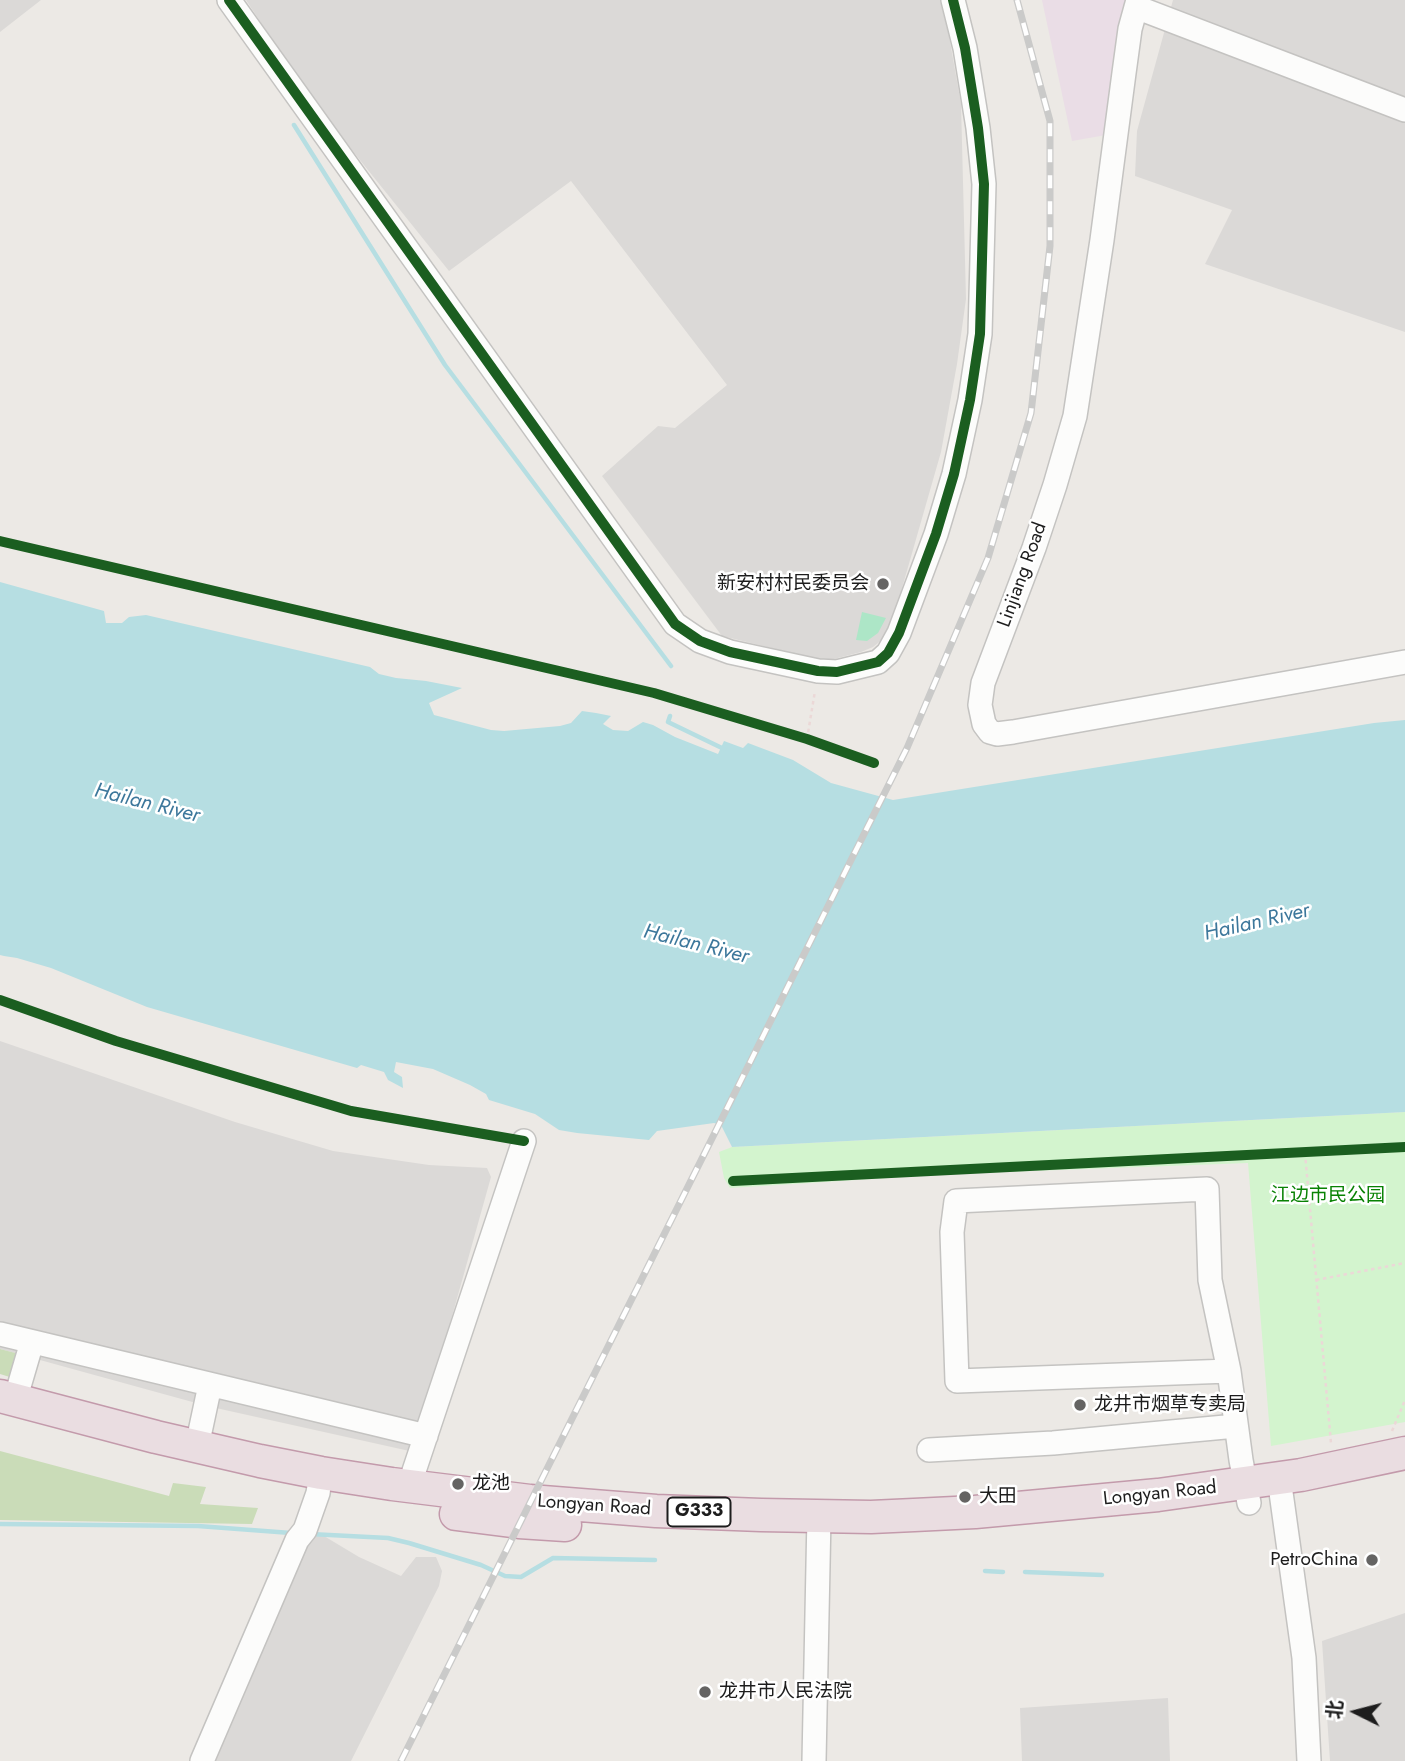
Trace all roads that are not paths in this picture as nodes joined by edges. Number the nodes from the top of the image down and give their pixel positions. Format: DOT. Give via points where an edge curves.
graph roads {
  1 [pos="229,0"];
  2 [pos="953,0"];
  3 [pos="1137,4"];
  4 [pos="1405,110"];
  5 [pos="1405,662"];
  6 [pos="524,1141"];
  7 [pos="0,1334"];
  8 [pos="32,1342"];
  9 [pos="1229,1371"];
  10 [pos="210,1385"];
  11 [pos="5,1405"];
  12 [pos="1236,1426"];
  13 [pos="426,1436"];
  14 [pos="1398,1443"];
  15 [pos="197,1446"];
  16 [pos="929,1450"];
  17 [pos="1405,1473"];
  18 [pos="319,1483"];
  19 [pos="409,1486"];
  20 [pos="1280,1488"];
  21 [pos="1247,1493"];
  22 [pos="818,1526"];
  23 [pos="202,1761"];
  24 [pos="814,1761"];
  25 [pos="1309,1761"];
  1 -- 2 [label="street" via="675,624 700,641 730,652 837,672 877,662 899,634 936,534 970,400 980,334 984,184 965,48"];
  3 -- 4 [label="street"];
  3 -- 5 [label="street, Linjiang Road" via="1075,416 1038,536 983,683 980,705 984,724 997,734 1013,732"];
  6 -- 13 [label="street"];
  7 -- 8 [label="street"];
  8 -- 10 [label="street"];
  8 -- 11 [label="street"];
  9 -- 9 [label="street" via="1210,1280 1207,1189 956,1201 952,1233 957,1381"];
  9 -- 12 [label="street"];
  10 -- 13 [label="street"];
  10 -- 15 [label="street"];
  11 -- 15 [label="highway, Longyan Road / G333"];
  11 -- 18 [label="highway, Longyan Road / G333" via="168,1462"];
  12 -- 16 [label="street"];
  12 -- 21 [label="street"];
  13 -- 19 [label="street"];
  14 -- 20 [label="highway, Longyan Road / G333"];
  15 -- 18 [label="highway, Longyan Road / G333"];
  17 -- 20 [label="highway, Longyan Road / G333"];
  18 -- 19 [label="highway, Longyan Road / G333"];
  18 -- 22 [label="highway, Longyan Road / G333" via="398,1506 519,1522 662,1531"];
  18 -- 23 [label="street" via="301,1535"];
  19 -- 22 [label="highway, Longyan Road / G333" via="530,1501 761,1515"];
  20 -- 21 [label="highway, Longyan Road / G333"];
  20 -- 25 [label="street" via="1304,1658"];
  21 -- 22 [label="highway, Longyan Road / G333" via="1158,1495 871,1517"];
  22 -- 24 [label="street"];
}
